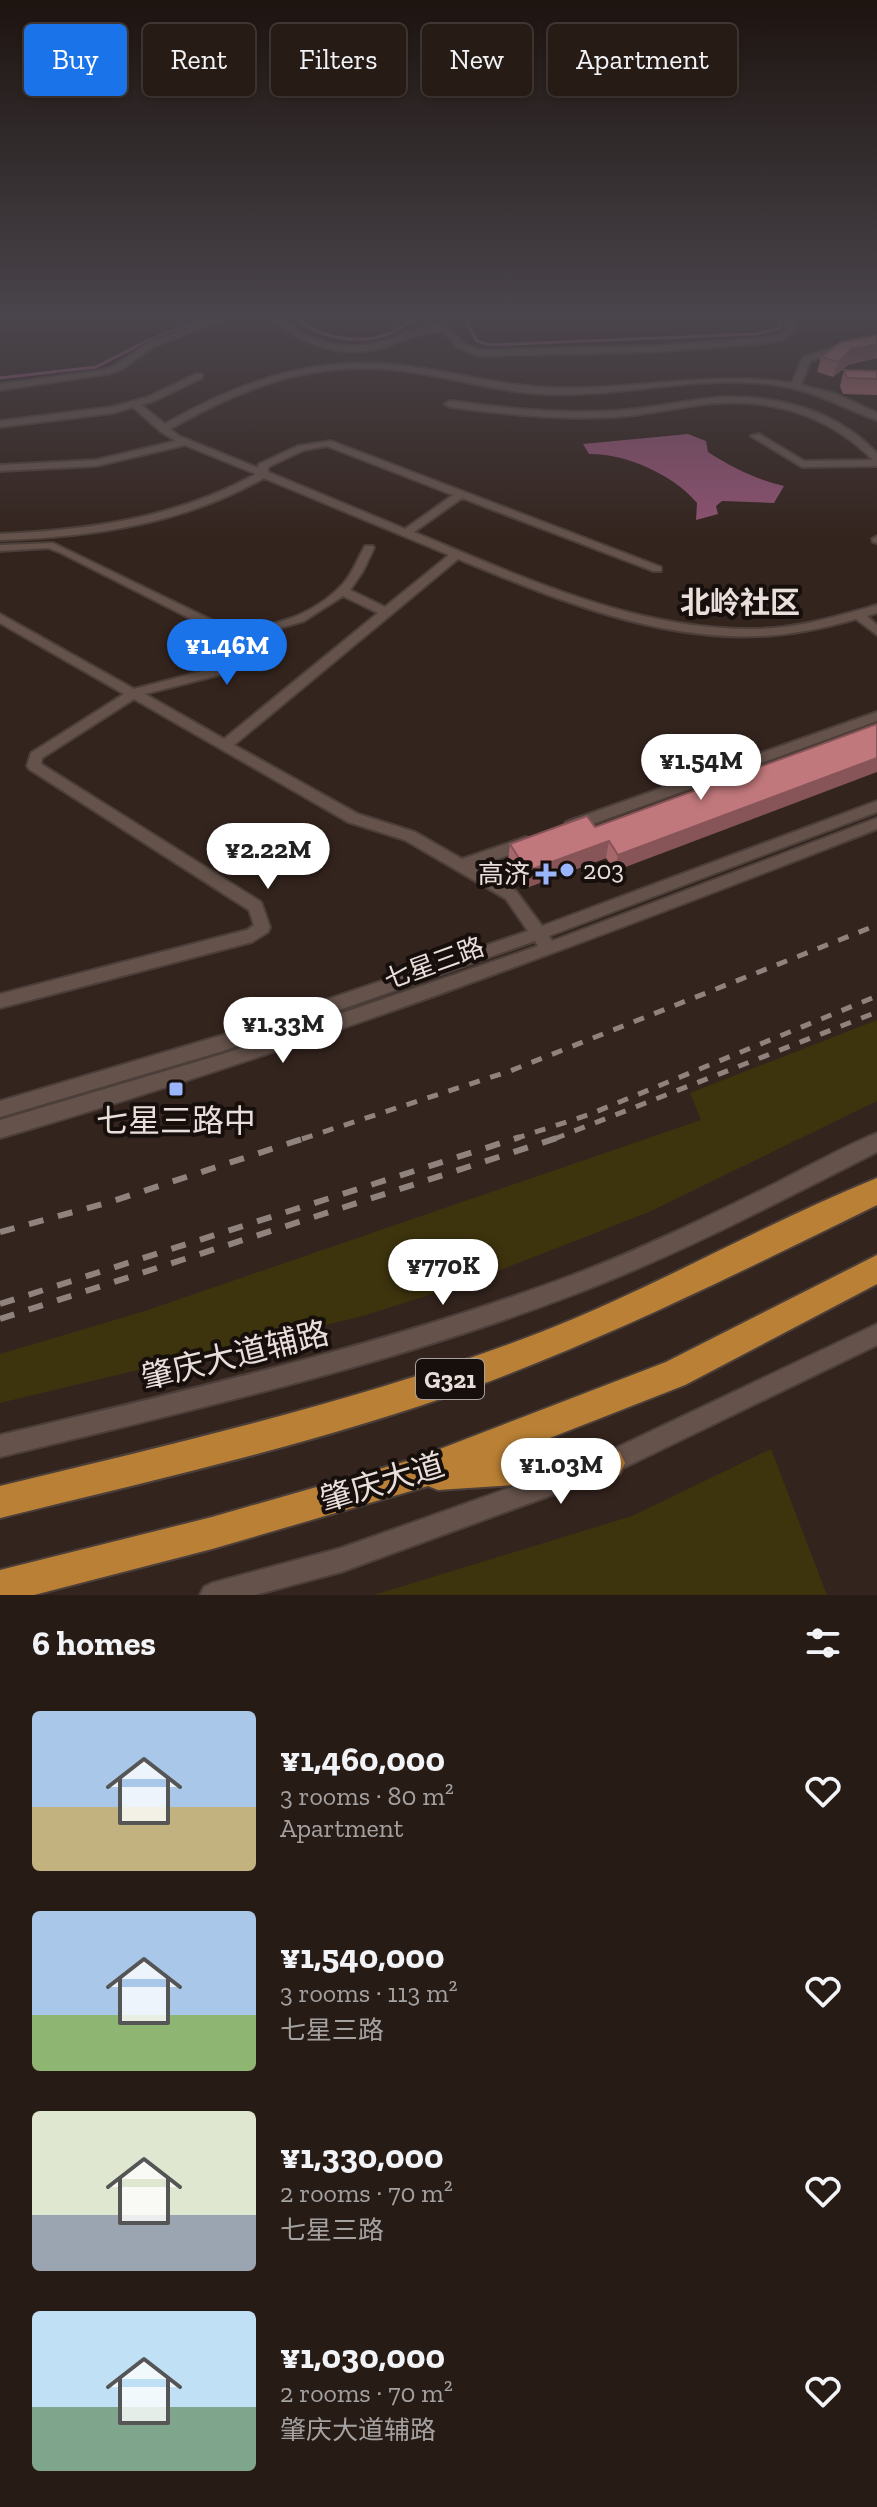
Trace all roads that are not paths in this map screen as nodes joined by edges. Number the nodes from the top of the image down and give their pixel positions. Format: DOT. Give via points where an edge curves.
graph roads {
  1 [pos="168,390"];
  2 [pos="236,390"];
  3 [pos="543,390"];
  4 [pos="568,390"];
  5 [pos="736,390"];
  6 [pos="814,390"];
  7 [pos="738,400"];
  8 [pos="450,404"];
  9 [pos="136,405"];
  10 [pos="877,417"];
  11 [pos="0,424"];
  12 [pos="163,429"];
  13 [pos="756,436"];
  14 [pos="185,442"];
  15 [pos="877,461"];
  16 [pos="0,468"];
  17 [pos="263,474"];
  18 [pos="462,493"];
  19 [pos="406,533"];
  20 [pos="0,537"];
  21 [pos="0,548"];
  22 [pos="369,548"];
  23 [pos="457,554"];
  24 [pos="657,569"];
  25 [pos="343,591"];
  26 [pos="877,609"];
  27 [pos="386,612"];
  28 [pos="859,615"];
  29 [pos="0,618"];
  30 [pos="877,631"];
  31 [pos="257,633"];
  32 [pos="134,693"];
  33 [pos="877,716"];
  34 [pos="225,745"];
  35 [pos="877,806"];
  36 [pos="877,823"];
  37 [pos="551,834"];
  38 [pos="536,839"];
  39 [pos="462,865"];
  40 [pos="544,942"];
  41 [pos="0,1001"];
  42 [pos="0,1109"];
  43 [pos="0,1129"];
  44 [pos="877,1142"];
  45 [pos="877,1191"];
  46 [pos="877,1269"];
  47 [pos="877,1334"];
  48 [pos="0,1446"];
  49 [pos="609,1463"];
  50 [pos="414,1475"];
  51 [pos="0,1502"];
  52 [pos="0,1587"];
  53 [pos="212,1595"];
  1 -- 9 [label="street"];
  2 -- 12 [label="street"];
  3 -- 4 [label="street"];
  5 -- 7 [label="street"];
  6 -- 10 [label="street"];
  7 -- 8 [label="street" via="580,415"];
  7 -- 15 [label="street" via="819,417 856,438"];
  9 -- 11 [label="street"];
  9 -- 12 [label="street"];
  12 -- 14 [label="street"];
  13 -- 15 [label="street" via="802,464"];
  14 -- 16 [label="street" via="111,461"];
  14 -- 17 [label="street"];
  17 -- 18 [label="street" via="263,466 276,457 328,443"];
  17 -- 19 [label="street"];
  17 -- 20 [label="street" via="223,495 158,517 89,531"];
  18 -- 19 [label="street"];
  18 -- 24 [label="street"];
  19 -- 23 [label="street"];
  21 -- 31 [label="street" via="57,548 219,628"];
  22 -- 25 [label="street"];
  23 -- 27 [label="street"];
  23 -- 28 [label="street" via="543,591 645,622 690,629 773,631"];
  25 -- 27 [label="street"];
  25 -- 31 [label="street"];
  26 -- 28 [label="street"];
  27 -- 34 [label="street"];
  28 -- 30 [label="street"];
  29 -- 32 [label="street"];
  31 -- 32 [label="street" via="261,645 247,660"];
  32 -- 34 [label="street"];
  32 -- 41 [label="street" via="36,756 34,766 256,906 262,927 235,940"];
  33 -- 37 [label="street"];
  34 -- 39 [label="street" via="353,818 410,836"];
  35 -- 40 [label="street, 七星三路"];
  36 -- 40 [label="street, 七星三路"];
  38 -- 39 [label="street"];
  39 -- 40 [label="street" via="511,895"];
  40 -- 42 [label="street, 七星三路"];
  40 -- 43 [label="street, 七星三路" via="290,1041"];
  44 -- 48 [label="street, 肇庆大道辅路" via="685,1239 487,1315 266,1382"];
  45 -- 51 [label="highway, G321" via="535,1350 320,1420"];
  46 -- 50 [label="highway, 肇庆大道" via="674,1374"];
  47 -- 49 [label="street"];
  49 -- 50 [label="highway"];
  49 -- 53 [label="street" via="341,1560"];
  50 -- 52 [label="highway, 肇庆大道"];
}
